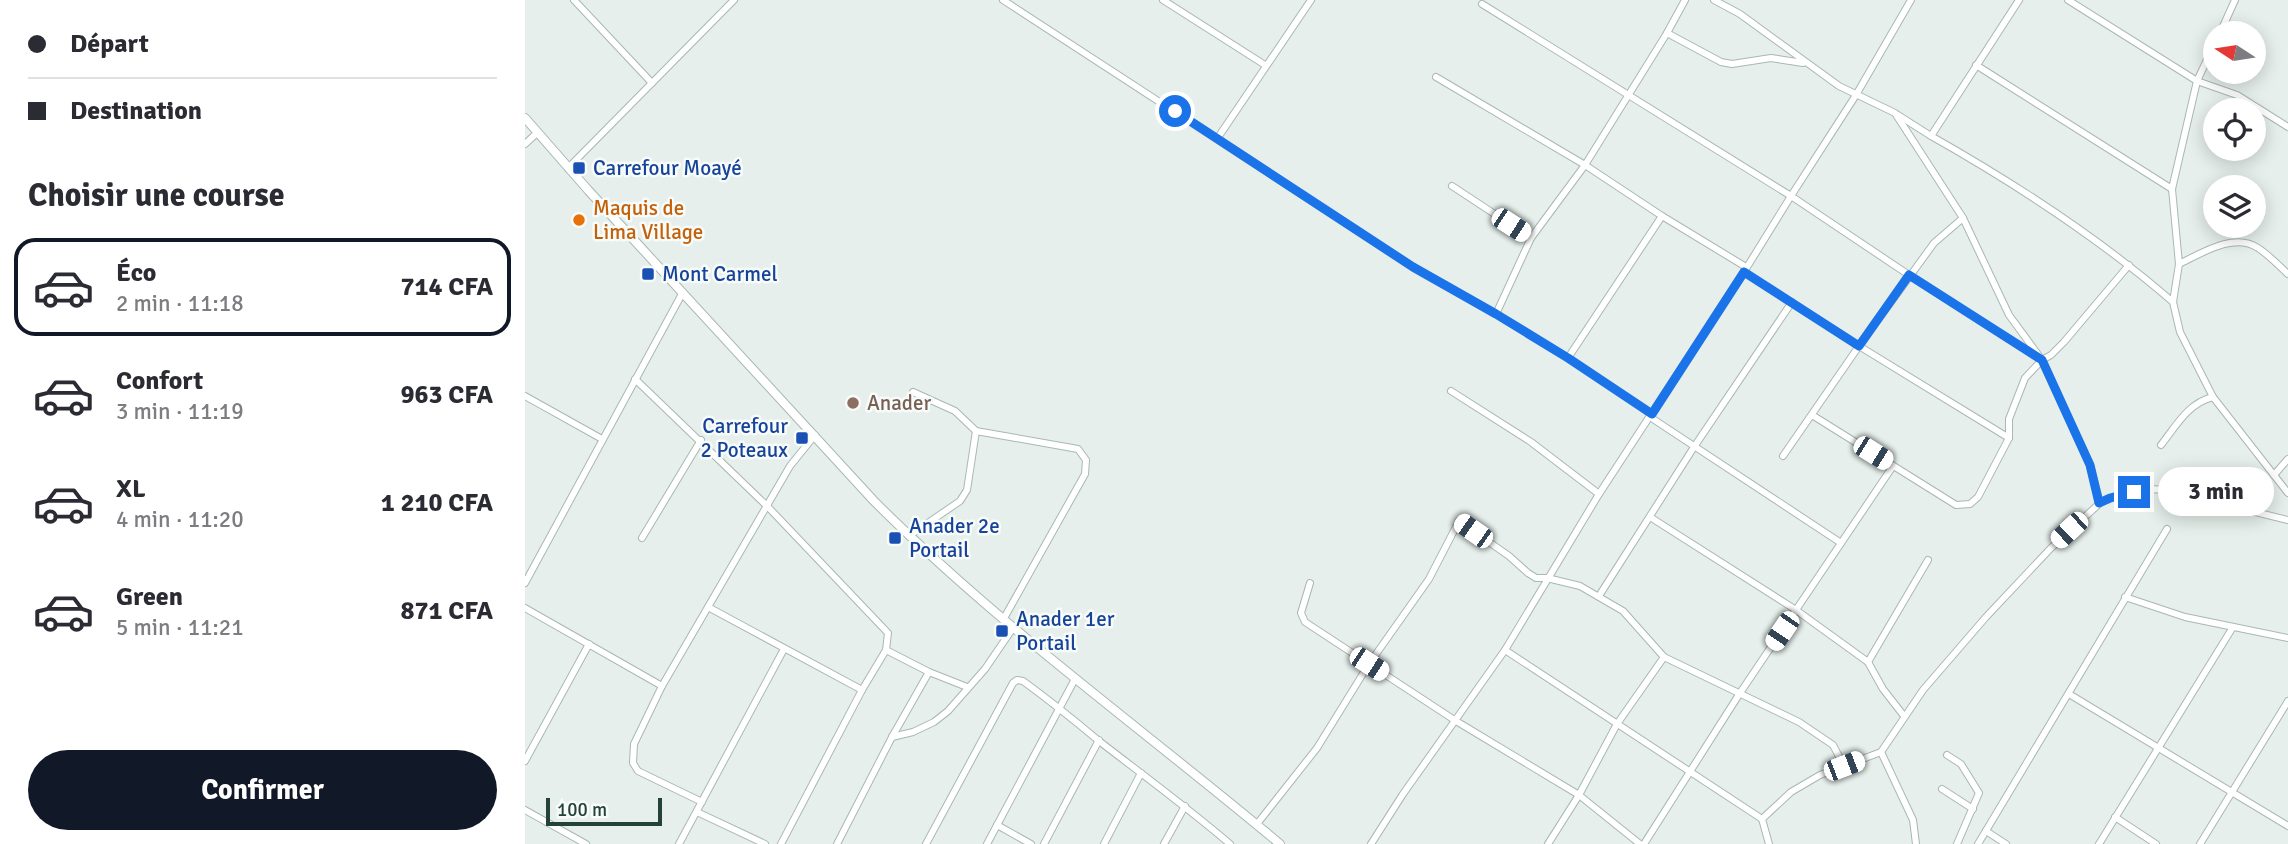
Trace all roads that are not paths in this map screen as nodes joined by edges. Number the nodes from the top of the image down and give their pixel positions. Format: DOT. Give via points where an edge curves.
graph roads {
  1 [pos="574,0"];
  2 [pos="734,0"];
  3 [pos="1003,0"];
  4 [pos="1163,0"];
  5 [pos="1311,0"];
  6 [pos="1685,0"];
  7 [pos="1714,0"];
  8 [pos="1901,0"];
  9 [pos="2019,0"];
  10 [pos="2068,0"];
  11 [pos="2235,0"];
  12 [pos="1910,2"];
  13 [pos="1482,4"];
  14 [pos="2225,21"];
  15 [pos="1667,33"];
  16 [pos="1805,63"];
  17 [pos="1265,65"];
  18 [pos="1976,65"];
  19 [pos="2203,68"];
  20 [pos="1436,77"];
  21 [pos="2197,81"];
  22 [pos="652,83"];
  23 [pos="1856,95"];
  24 [pos="1629,96"];
  25 [pos="1895,113"];
  26 [pos="525,118"];
  27 [pos="2288,127"];
  28 [pos="538,132"];
  29 [pos="1931,136"];
  30 [pos="1217,139"];
  31 [pos="525,144"];
  32 [pos="1585,165"];
  33 [pos="568,168"];
  34 [pos="1452,186"];
  35 [pos="2172,189"];
  36 [pos="1791,196"];
  37 [pos="1662,216"];
  38 [pos="1963,218"];
  39 [pos="1531,238"];
  40 [pos="2179,264"];
  41 [pos="2129,265"];
  42 [pos="1745,270"];
  43 [pos="2288,274"];
  44 [pos="1909,275"];
  45 [pos="683,292"];
  46 [pos="1791,302"];
  47 [pos="2172,303"];
  48 [pos="1496,314"];
  49 [pos="1859,346"];
  50 [pos="1568,358"];
  51 [pos="2042,360"];
  52 [pos="635,379"];
  53 [pos="1451,391"];
  54 [pos="913,392"];
  55 [pos="2213,397"];
  56 [pos="527,398"];
  57 [pos="525,407"];
  58 [pos="1812,415"];
  59 [pos="1651,416"];
  60 [pos="976,431"];
  61 [pos="815,435"];
  62 [pos="2009,438"];
  63 [pos="602,439"];
  64 [pos="701,440"];
  65 [pos="2161,445"];
  66 [pos="1694,447"];
  67 [pos="1783,456"];
  68 [pos="2288,459"];
  69 [pos="1893,466"];
  70 [pos="2274,475"];
  71 [pos="2288,493"];
  72 [pos="1599,494"];
  73 [pos="2099,503"];
  74 [pos="768,507"];
  75 [pos="1650,517"];
  76 [pos="2288,520"];
  77 [pos="2167,529"];
  78 [pos="909,536"];
  79 [pos="642,538"];
  80 [pos="1841,543"];
  81 [pos="1929,560"];
  82 [pos="1547,578"];
  83 [pos="525,583"];
  84 [pos="1310,583"];
  85 [pos="1599,596"];
  86 [pos="2125,597"];
  87 [pos="708,607"];
  88 [pos="525,608"];
  89 [pos="1796,610"];
  90 [pos="1003,620"];
  91 [pos="2233,627"];
  92 [pos="1013,628"];
  93 [pos="2288,638"];
  94 [pos="589,644"];
  95 [pos="784,649"];
  96 [pos="886,650"];
  97 [pos="1505,650"];
  98 [pos="1664,657"];
  99 [pos="1868,662"];
  100 [pos="1369,664"];
  101 [pos="929,672"];
  102 [pos="1075,679"];
  103 [pos="662,686"];
  104 [pos="967,687"];
  105 [pos="862,690"];
  106 [pos="1740,693"];
  107 [pos="2070,694"];
  108 [pos="2288,701"];
  109 [pos="1059,707"];
  110 [pos="1904,716"];
  111 [pos="1456,721"];
  112 [pos="1617,724"];
  113 [pos="892,737"];
  114 [pos="1099,740"];
  115 [pos="2158,748"];
  116 [pos="1881,752"];
  117 [pos="1947,755"];
  118 [pos="525,761"];
  119 [pos="1844,766"];
  120 [pos="1690,771"];
  121 [pos="1141,773"];
  122 [pos="1942,789"];
  123 [pos="2231,793"];
  124 [pos="1579,795"];
  125 [pos="702,802"];
  126 [pos="1185,806"];
  127 [pos="1973,809"];
  128 [pos="525,810"];
  129 [pos="697,812"];
  130 [pos="2115,817"];
  131 [pos="1762,819"];
  132 [pos="1257,824"];
  133 [pos="997,825"];
  134 [pos="2288,826"];
  135 [pos="1986,831"];
  136 [pos="1018,841"];
  137 [pos="1227,843"];
  138 [pos="586,844"];
  139 [pos="679,844"];
  140 [pos="765,844"];
  141 [pos="781,844"];
  142 [pos="837,844"];
  143 [pos="926,844"];
  144 [pos="986,844"];
  145 [pos="1031,844"];
  146 [pos="1044,844"];
  147 [pos="1104,844"];
  148 [pos="1164,844"];
  149 [pos="1280,844"];
  150 [pos="1371,844"];
  151 [pos="1548,844"];
  152 [pos="1642,844"];
  153 [pos="1769,844"];
  154 [pos="1916,844"];
  155 [pos="1957,844"];
  156 [pos="1978,844"];
  157 [pos="2006,844"];
  158 [pos="2099,844"];
  159 [pos="2156,844"];
  160 [pos="2200,844"];
  1 -- 22 [label="street"];
  2 -- 22 [label="street"];
  3 -- 30 [label="street"];
  4 -- 17 [label="street"];
  5 -- 17 [label="street"];
  6 -- 15 [label="street"];
  7 -- 16 [label="street"];
  8 -- 12 [label="street"];
  9 -- 18 [label="street"];
  10 -- 21 [label="street"];
  11 -- 14 [label="street"];
  12 -- 23 [label="street"];
  13 -- 24 [label="street"];
  15 -- 16 [label="street" via="1721,62 1771,58"];
  15 -- 24 [label="street"];
  16 -- 23 [label="street"];
  17 -- 30 [label="street"];
  18 -- 29 [label="street"];
  18 -- 35 [label="street"];
  19 -- 21 [label="street"];
  20 -- 32 [label="street"];
  21 -- 27 [label="street" via="2237,94"];
  21 -- 35 [label="street"];
  22 -- 33 [label="street"];
  23 -- 25 [label="street"];
  23 -- 36 [label="street"];
  24 -- 32 [label="street"];
  24 -- 36 [label="street"];
  25 -- 29 [label="street"];
  25 -- 38 [label="street"];
  26 -- 28 [label="street"];
  28 -- 31 [label="street"];
  28 -- 33 [label="street"];
  29 -- 41 [label="street" via="1993,171"];
  30 -- 48 [label="street" via="1413,267"];
  32 -- 37 [label="street"];
  32 -- 39 [label="street"];
  33 -- 45 [label="street"];
  34 -- 39 [label="street"];
  35 -- 40 [label="street"];
  36 -- 42 [label="street"];
  36 -- 44 [label="street"];
  37 -- 42 [label="street"];
  37 -- 50 [label="street"];
  38 -- 44 [label="street" via="1934,243"];
  38 -- 51 [label="street" via="2009,315"];
  39 -- 48 [label="street"];
  40 -- 43 [label="street" via="2228,243 2243,242 2257,247"];
  40 -- 47 [label="street"];
  41 -- 47 [label="street"];
  41 -- 51 [label="street" via="2064,342"];
  42 -- 46 [label="street"];
  42 -- 59 [label="street"];
  44 -- 49 [label="street"];
  44 -- 51 [label="street"];
  45 -- 52 [label="street"];
  45 -- 61 [label="street"];
  46 -- 49 [label="street"];
  46 -- 66 [label="street"];
  47 -- 55 [label="street" via="2180,332"];
  48 -- 50 [label="street"];
  49 -- 58 [label="street"];
  49 -- 62 [label="street"];
  50 -- 59 [label="street"];
  51 -- 62 [label="street" via="2025,378 2009,419"];
  51 -- 73 [label="street" via="2090,465"];
  52 -- 63 [label="street"];
  52 -- 64 [label="street"];
  53 -- 72 [label="street" via="1531,442"];
  54 -- 60 [label="street" via="955,411"];
  55 -- 65 [label="street" via="2190,408"];
  55 -- 70 [label="street"];
  56 -- 57 [label="street"];
  56 -- 63 [label="street"];
  58 -- 67 [label="street"];
  58 -- 69 [label="street"];
  59 -- 66 [label="street"];
  59 -- 72 [label="street"];
  60 -- 78 [label="street" via="967,490 960,501"];
  60 -- 90 [label="street" via="1078,449 1086,460 1085,474"];
  61 -- 74 [label="street" via="790,466"];
  61 -- 78 [label="street"];
  62 -- 69 [label="street" via="1971,504 1955,505"];
  63 -- 83 [label="street"];
  64 -- 74 [label="street"];
  64 -- 79 [label="street"];
  66 -- 75 [label="street"];
  66 -- 80 [label="street"];
  68 -- 70 [label="street"];
  69 -- 80 [label="street"];
  70 -- 71 [label="street"];
  72 -- 82 [label="street"];
  73 -- 76 [label="street" via="2119,495 2165,490"];
  73 -- 110 [label="street" via="1986,617"];
  74 -- 87 [label="street"];
  74 -- 96 [label="street" via="888,633"];
  75 -- 85 [label="street"];
  75 -- 89 [label="street"];
  77 -- 86 [label="street"];
  78 -- 90 [label="street"];
  80 -- 89 [label="street"];
  81 -- 99 [label="street"];
  82 -- 85 [label="street"];
  82 -- 97 [label="street"];
  82 -- 100 [label="street" via="1528,573 1459,521 1429,579"];
  84 -- 100 [label="street" via="1301,613 1305,622"];
  85 -- 98 [label="street" via="1623,611"];
  86 -- 91 [label="street"];
  86 -- 107 [label="street"];
  87 -- 95 [label="street"];
  87 -- 103 [label="street"];
  88 -- 94 [label="street"];
  89 -- 99 [label="street"];
  89 -- 106 [label="street"];
  90 -- 92 [label="street"];
  91 -- 93 [label="street"];
  91 -- 115 [label="street"];
  92 -- 102 [label="street"];
  92 -- 104 [label="street"];
  94 -- 103 [label="street"];
  94 -- 118 [label="street"];
  95 -- 105 [label="street"];
  95 -- 125 [label="street"];
  96 -- 101 [label="street"];
  96 -- 105 [label="street"];
  97 -- 111 [label="street"];
  97 -- 112 [label="street"];
  98 -- 106 [label="street"];
  98 -- 112 [label="street"];
  99 -- 110 [label="street"];
  100 -- 111 [label="street"];
  100 -- 132 [label="street" via="1317,748"];
  101 -- 104 [label="street"];
  101 -- 113 [label="street"];
  102 -- 109 [label="street"];
  102 -- 132 [label="street"];
  103 -- 125 [label="street" via="634,744 633,763 638,771"];
  104 -- 113 [label="street" via="934,722"];
  105 -- 141 [label="street"];
  106 -- 119 [label="street" via="1833,745"];
  106 -- 120 [label="street"];
  107 -- 115 [label="street"];
  107 -- 135 [label="street"];
  108 -- 123 [label="street"];
  109 -- 114 [label="street"];
  109 -- 133 [label="street"];
  109 -- 143 [label="street" via="1023,681 1013,683"];
  110 -- 116 [label="street"];
  111 -- 124 [label="street"];
  111 -- 150 [label="street"];
  112 -- 120 [label="street"];
  112 -- 124 [label="street"];
  113 -- 142 [label="street"];
  114 -- 121 [label="street"];
  114 -- 146 [label="street"];
  115 -- 123 [label="street"];
  115 -- 130 [label="street"];
  116 -- 119 [label="street"];
  116 -- 154 [label="street" via="1913,820"];
  117 -- 127 [label="street" via="1961,764 1978,789"];
  119 -- 131 [label="street" via="1791,793"];
  120 -- 131 [label="street"];
  120 -- 152 [label="street"];
  121 -- 126 [label="street"];
  121 -- 147 [label="street"];
  122 -- 127 [label="street"];
  123 -- 134 [label="street"];
  123 -- 160 [label="street"];
  124 -- 151 [label="street"];
  124 -- 152 [label="street"];
  125 -- 129 [label="street"];
  126 -- 137 [label="street"];
  126 -- 148 [label="street"];
  127 -- 155 [label="street"];
  128 -- 138 [label="street"];
  129 -- 139 [label="street"];
  129 -- 140 [label="street"];
  130 -- 158 [label="street"];
  130 -- 159 [label="street"];
  131 -- 153 [label="street"];
  132 -- 149 [label="street"];
  133 -- 136 [label="street"];
  133 -- 144 [label="street"];
  135 -- 156 [label="street"];
  135 -- 157 [label="street"];
  136 -- 145 [label="street"];
}
